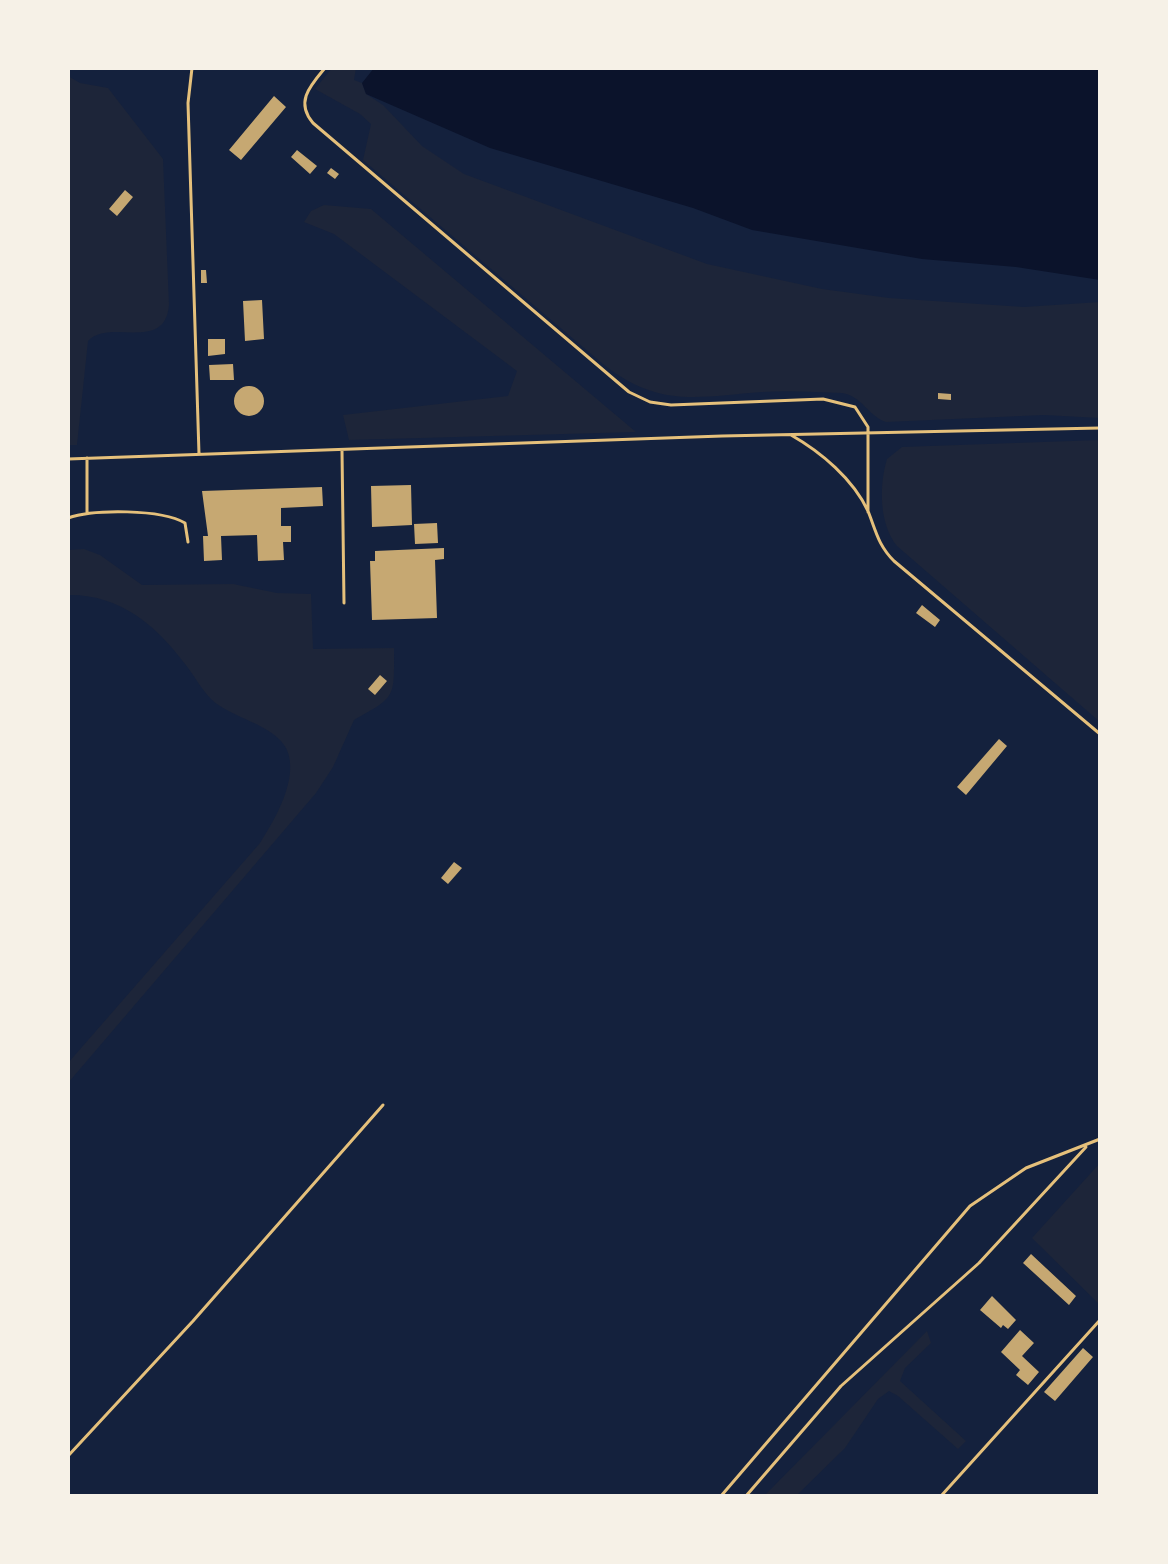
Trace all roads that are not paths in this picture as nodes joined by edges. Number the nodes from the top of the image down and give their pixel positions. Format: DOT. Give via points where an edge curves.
graph roads {
  1 [pos="192,68"];
  2 [pos="325,68"];
  3 [pos="1100,428"];
  4 [pos="868,433"];
  5 [pos="791,435"];
  6 [pos="342,450"];
  7 [pos="199,454"];
  8 [pos="87,458"];
  9 [pos="68,459"];
  10 [pos="868,512"];
  11 [pos="87,513"];
  12 [pos="68,518"];
  13 [pos="188,542"];
  14 [pos="344,603"];
  15 [pos="1100,734"];
  16 [pos="383,1105"];
  17 [pos="1100,1139"];
  18 [pos="1090,1144"];
  19 [pos="1100,1320"];
  20 [pos="68,1456"];
  21 [pos="721,1496"];
  22 [pos="746,1496"];
  23 [pos="941,1496"];
  1 -- 7 [label="lane" via="188,103"];
  2 -- 4 [label="lane" via="305,97 304,110 313,123 621,387 671,405 838,400 862,413"];
  3 -- 4 [label="lane"];
  4 -- 5 [label="lane"];
  4 -- 10 [label="lane"];
  5 -- 6 [label="lane"];
  5 -- 10 [label="lane" via="832,466"];
  6 -- 7 [label="lane"];
  6 -- 14 [label="lane"];
  7 -- 8 [label="lane"];
  8 -- 9 [label="lane"];
  8 -- 11 [label="lane"];
  10 -- 15 [label="lane" via="875,538 894,561"];
  11 -- 12 [label="lane"];
  11 -- 13 [label="lane" via="170,517 185,523"];
  16 -- 20 [label="lane"];
  17 -- 18 [label="lane"];
  18 -- 21 [label="lane" via="1026,1168 970,1206"];
  18 -- 22 [label="lane" via="979,1263 841,1386"];
  19 -- 23 [label="lane"];
}
